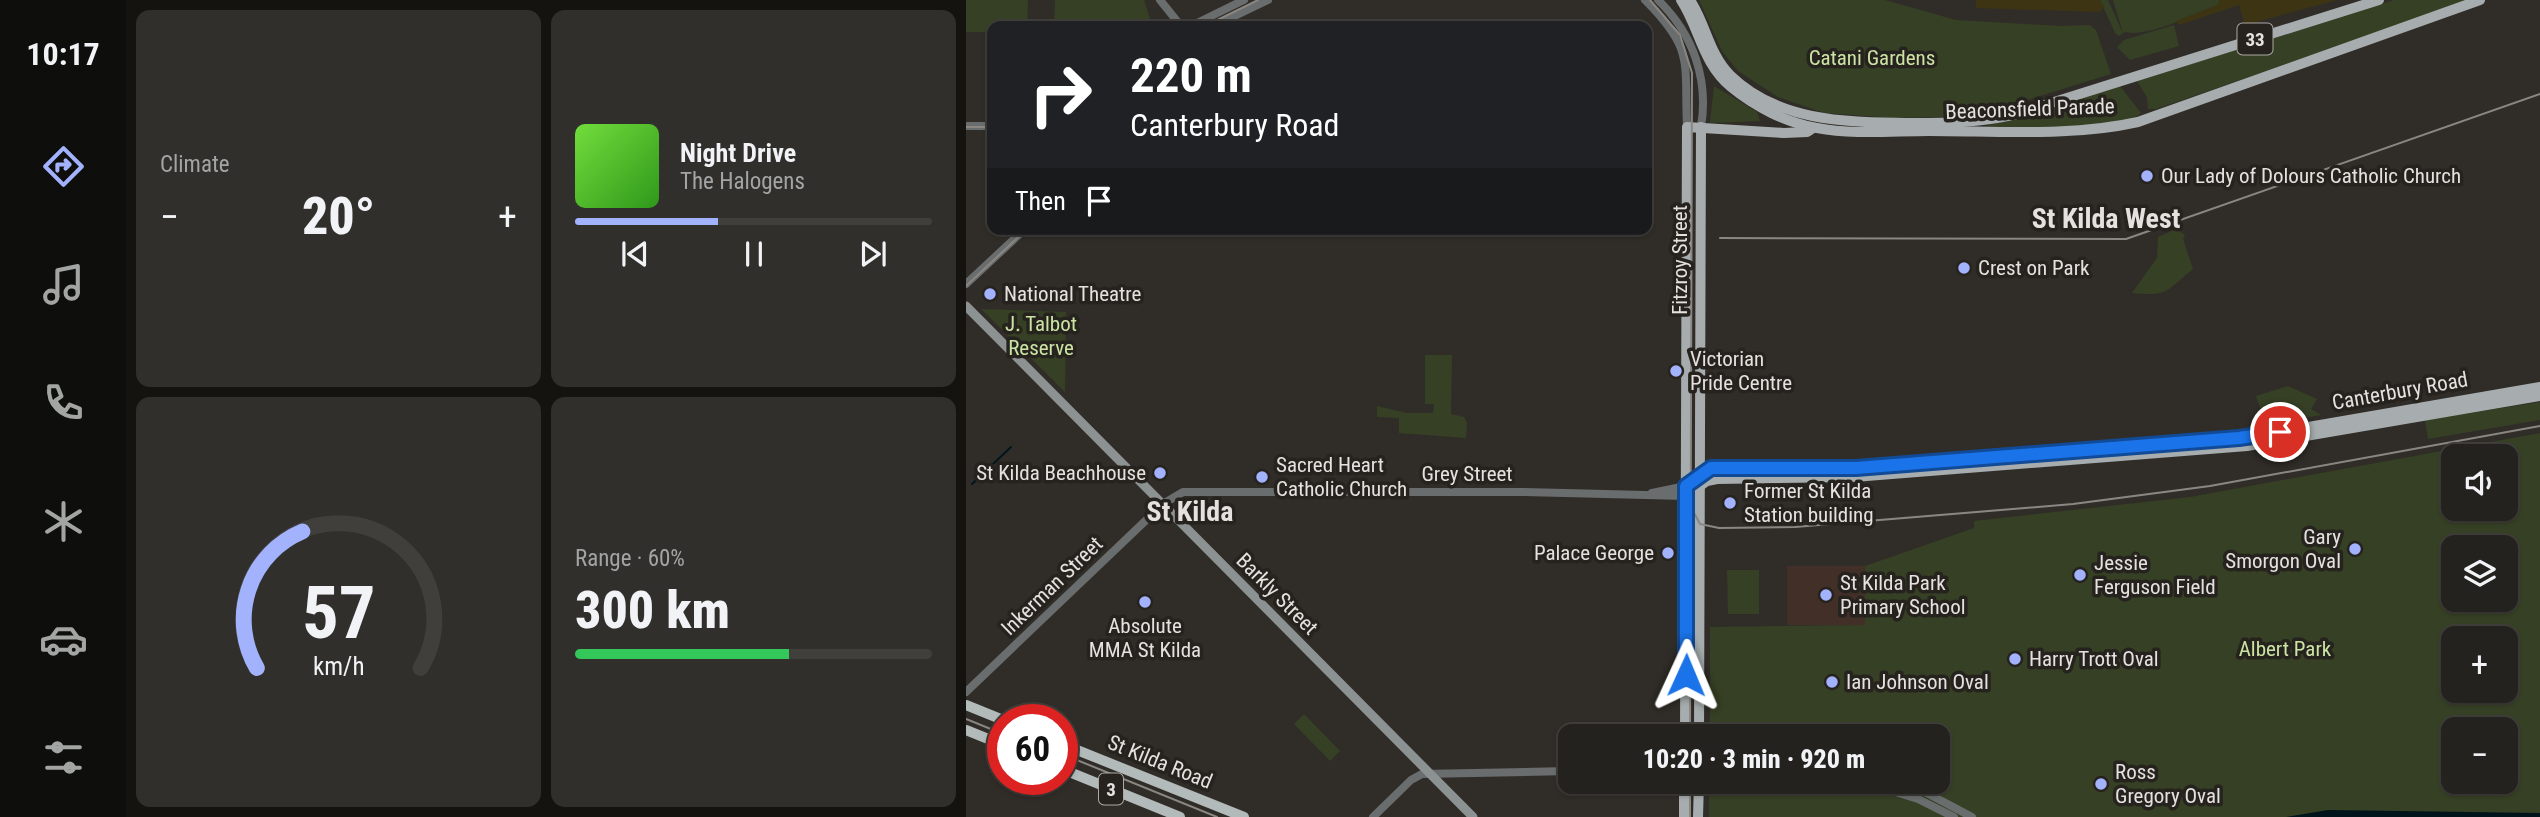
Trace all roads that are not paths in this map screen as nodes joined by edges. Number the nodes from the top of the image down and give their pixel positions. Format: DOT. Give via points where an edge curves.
graph roads {
  1 [pos="1160,0"];
  2 [pos="1244,0"];
  3 [pos="1268,0"];
  4 [pos="1645,0"];
  5 [pos="1658,0"];
  6 [pos="1681,0"];
  7 [pos="1690,0"];
  8 [pos="2379,0"];
  9 [pos="2480,0"];
  10 [pos="1177,21"];
  11 [pos="1201,21"];
  12 [pos="1224,21"];
  13 [pos="1697,23"];
  14 [pos="1782,112"];
  15 [pos="966,126"];
  16 [pos="987,126"];
  17 [pos="1813,128"];
  18 [pos="1687,130"];
  19 [pos="1752,130"];
  20 [pos="1700,131"];
  21 [pos="1770,132"];
  22 [pos="1019,235"];
  23 [pos="966,284"];
  24 [pos="966,306"];
  25 [pos="2540,387"];
  26 [pos="2540,396"];
  27 [pos="1700,474"];
  28 [pos="1700,486"];
  29 [pos="1686,491"];
  30 [pos="1163,504"];
  31 [pos="966,692"];
  32 [pos="966,705"];
  33 [pos="987,714"];
  34 [pos="1685,724"];
  35 [pos="1699,724"];
  36 [pos="966,730"];
  37 [pos="987,739"];
  38 [pos="1078,750"];
  39 [pos="1558,771"];
  40 [pos="1429,773"];
  41 [pos="1078,776"];
  42 [pos="1684,794"];
  43 [pos="1699,794"];
  44 [pos="1903,794"];
  45 [pos="1929,794"];
  46 [pos="1910,796"];
  47 [pos="1180,817"];
  48 [pos="1244,817"];
  49 [pos="1373,817"];
  50 [pos="1473,817"];
  51 [pos="1684,817"];
  52 [pos="1698,817"];
  53 [pos="1954,817"];
  54 [pos="1972,817"];
  1 -- 10 [label="street"];
  2 -- 11 [label="street"];
  3 -- 12 [label="street"];
  4 -- 18 [label="street, Fitzroy Street" via="1681,45 1687,67"];
  5 -- 20 [label="street, Fitzroy Street" via="1687,37 1701,74"];
  6 -- 13 [label="main road, 33"];
  7 -- 13 [label="main road, 33"];
  8 -- 14 [label="main road, Beaconsfield Parade / 33" via="2000,118 1960,123 1858,122"];
  9 -- 17 [label="main road, Beaconsfield Parade / 33" via="2117,127 1973,131"];
  13 -- 14 [label="main road, Beaconsfield Parade / 33" via="1726,70"];
  14 -- 17 [label="main road, Beaconsfield Parade / 33"];
  14 -- 19 [label="main road"];
  14 -- 21 [label="main road" via="1778,128"];
  15 -- 16 [label="street"];
  17 -- 21 [label="main road, Beaconsfield Parade"];
  18 -- 20 [label="main road, Beaconsfield Parade"];
  18 -- 29 [label="main road, Fitzroy Street"];
  19 -- 20 [label="main road, Beaconsfield Parade"];
  19 -- 21 [label="main road, Beaconsfield Parade"];
  20 -- 27 [label="main road, Fitzroy Street"];
  22 -- 23 [label="street"];
  24 -- 30 [label="main road, Barkly Street"];
  25 -- 27 [label="main road, Canterbury Road" via="2251,437 1856,468 1711,468"];
  26 -- 28 [label="main road, Canterbury Road" via="2247,446 1854,477 1717,478"];
  27 -- 28 [label="main road, Fitzroy Street"];
  27 -- 29 [label="main road"];
  28 -- 29 [label="main road, Canterbury Road"];
  28 -- 35 [label="main road, Fitzroy Street"];
  29 -- 30 [label="street, Grey Street" via="1201,491 1184,492"];
  29 -- 34 [label="main road, Fitzroy Street"];
  30 -- 31 [label="street, Inkerman Street"];
  30 -- 40 [label="main road, Barkly Street"];
  32 -- 33 [label="highway"];
  36 -- 37 [label="highway"];
  38 -- 48 [label="highway, St Kilda Road / 3"];
  39 -- 40 [label="street"];
  40 -- 49 [label="street" via="1412,779"];
  40 -- 50 [label="main road, Barkly Street"];
  41 -- 47 [label="highway, St Kilda Road / 3"];
  42 -- 51 [label="main road"];
  43 -- 52 [label="main road"];
  44 -- 46 [label="street"];
  45 -- 54 [label="street"];
  46 -- 53 [label="street"];
}
